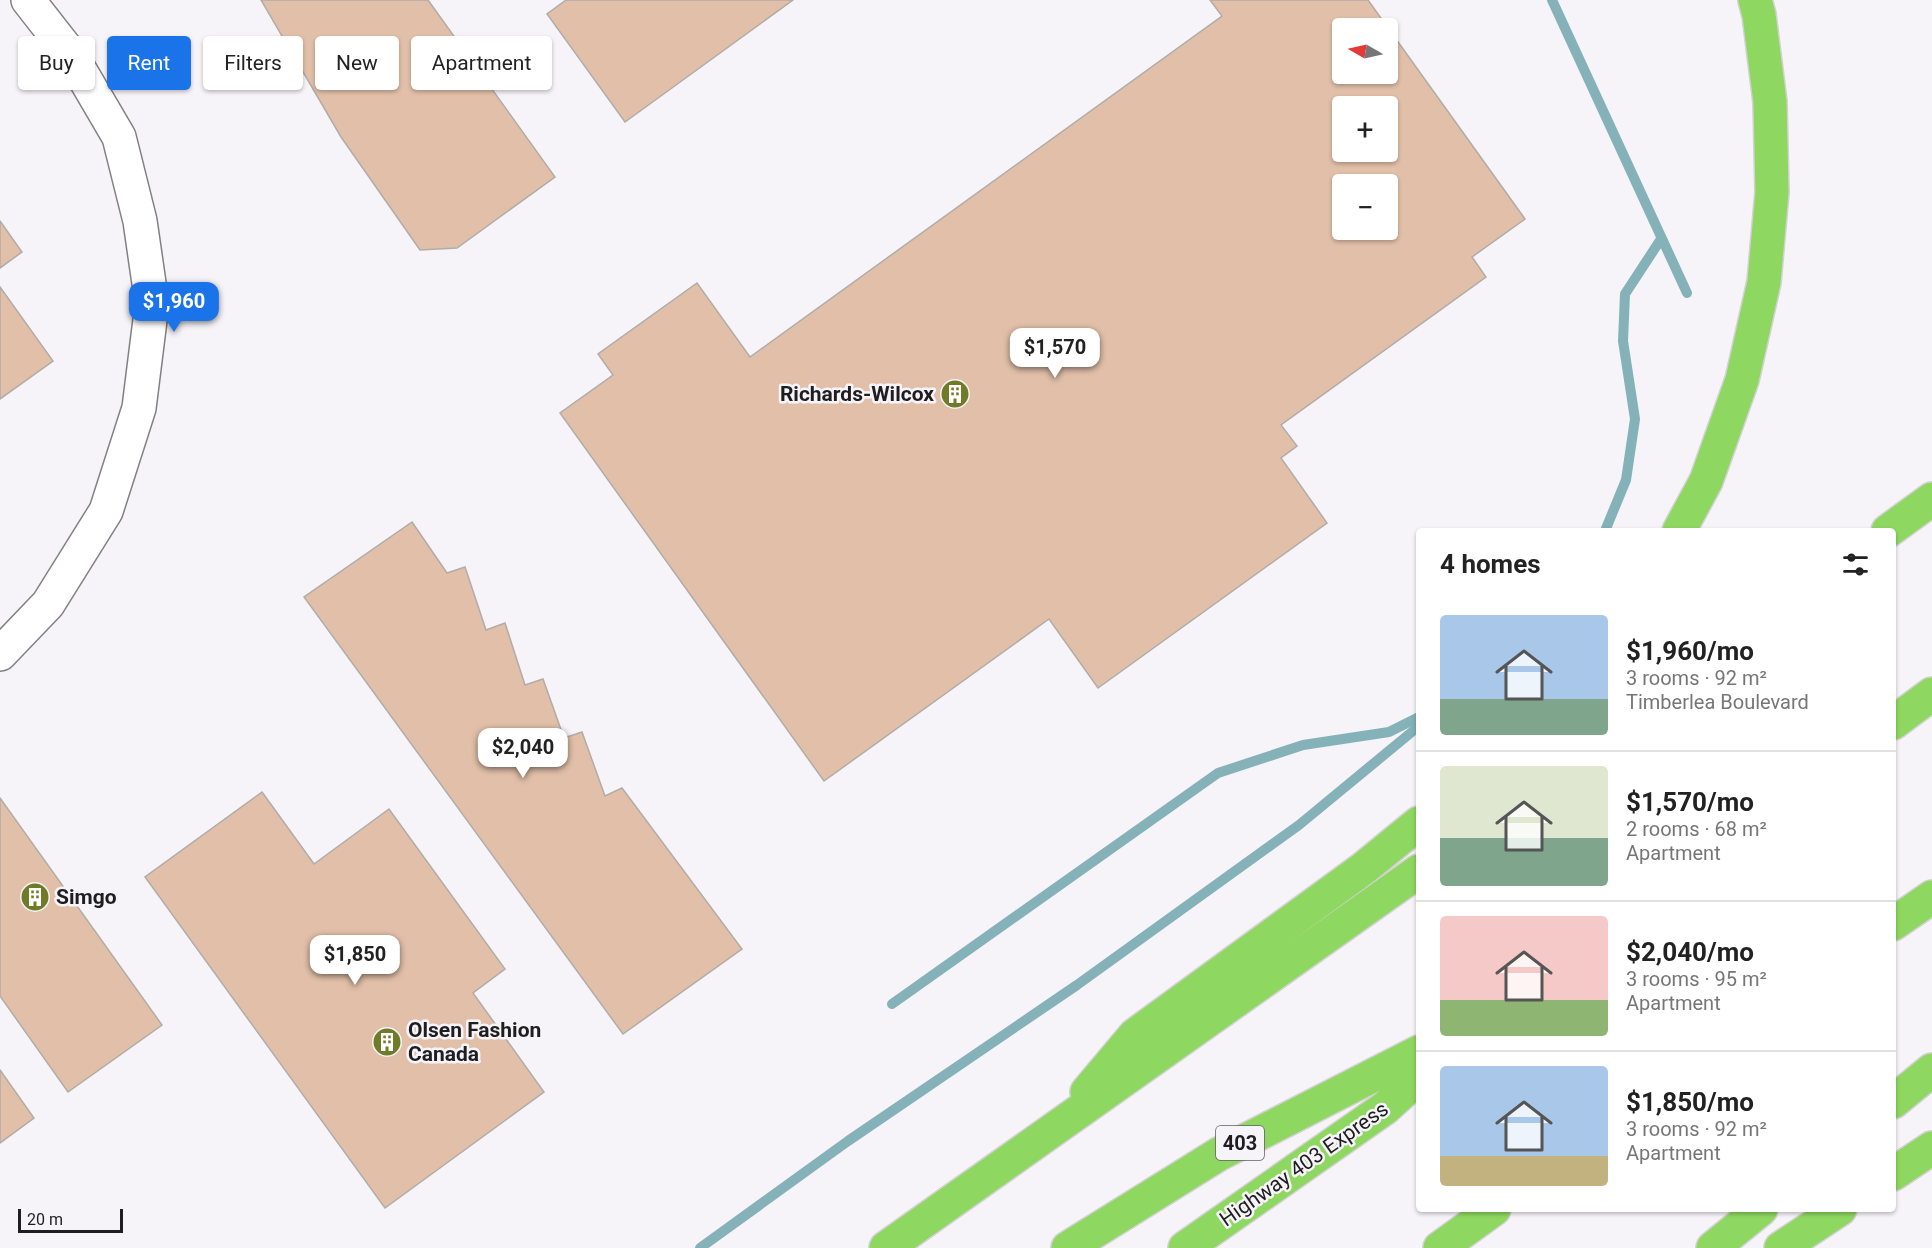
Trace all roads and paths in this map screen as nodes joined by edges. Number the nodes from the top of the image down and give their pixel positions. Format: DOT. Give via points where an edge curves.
graph roads {
  1 [pos="28,0"];
  2 [pos="1755,0"];
  3 [pos="1932,499"];
  4 [pos="1680,528"];
  5 [pos="1892,528"];
  6 [pos="0,654"];
  7 [pos="1932,694"];
  8 [pos="1896,721"];
  9 [pos="1416,825"];
  10 [pos="1416,873"];
  11 [pos="1932,897"];
  12 [pos="1896,922"];
  13 [pos="1416,1054"];
  14 [pos="1932,1070"];
  15 [pos="1416,1080"];
  16 [pos="1896,1100"];
  17 [pos="1057,1127"];
  18 [pos="1932,1148"];
  19 [pos="1896,1172"];
  20 [pos="1490,1212"];
  21 [pos="1757,1212"];
  22 [pos="1835,1212"];
  23 [pos="886,1248"];
  24 [pos="1068,1248"];
  25 [pos="1185,1248"];
  26 [pos="1440,1248"];
  27 [pos="1713,1248"];
  28 [pos="1781,1248"];
  1 -- 6 [label="street" via="71,55 119,137 140,221 152,304 138,408 106,511 48,604"];
  2 -- 4 [label="highway" via="1770,102 1772,192 1764,282 1742,380 1706,481"];
  3 -- 5 [label="highway"];
  7 -- 8 [label="highway"];
  9 -- 17 [label="highway" via="1364,868 1135,1035"];
  10 -- 17 [label="highway"];
  11 -- 12 [label="highway"];
  13 -- 24 [label="highway, 403" via="1219,1154"];
  14 -- 16 [label="highway"];
  15 -- 25 [label="highway, Highway 403 Express / 403" via="1385,1108"];
  17 -- 23 [label="highway"];
  18 -- 19 [label="highway"];
  20 -- 26 [label="highway"];
  21 -- 27 [label="highway"];
  22 -- 28 [label="highway"];
}
